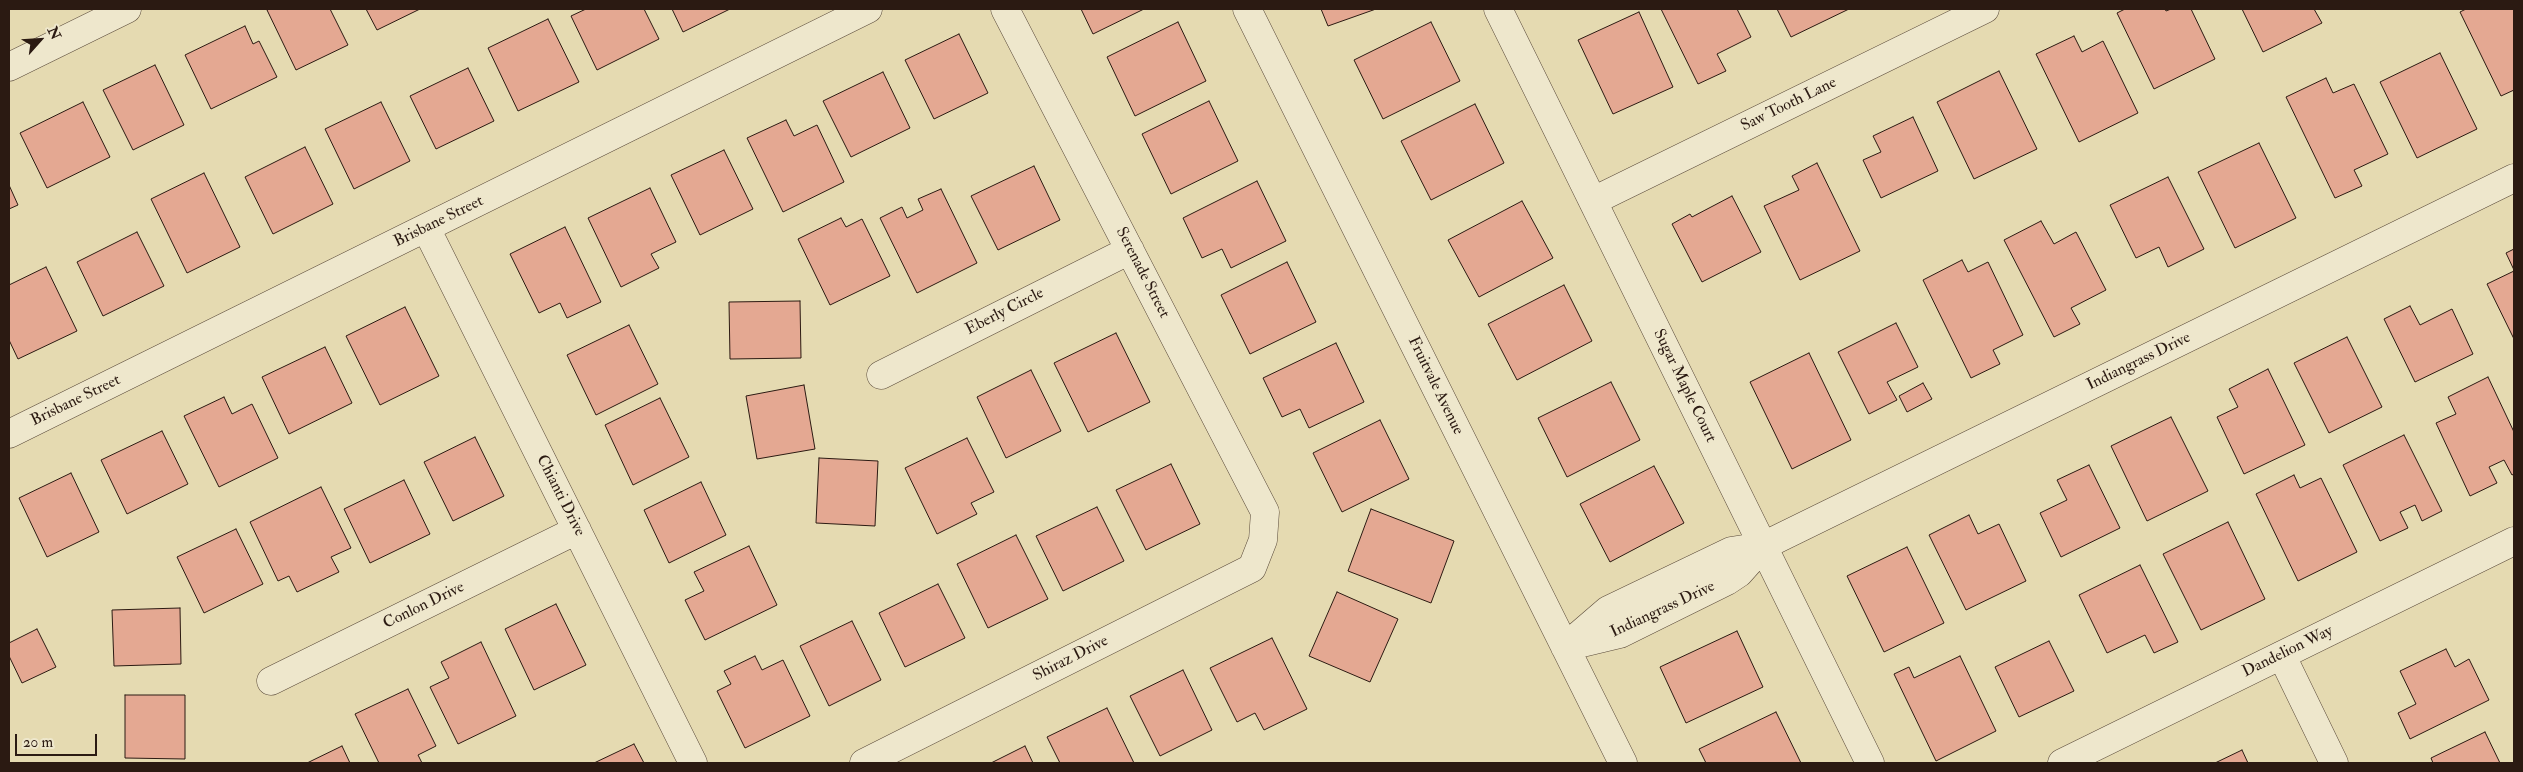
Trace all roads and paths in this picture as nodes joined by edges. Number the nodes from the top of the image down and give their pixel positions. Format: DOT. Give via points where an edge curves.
graph roads {
  1 [pos="127,9"];
  2 [pos="868,9"];
  3 [pos="1005,9"];
  4 [pos="1247,9"];
  5 [pos="1498,9"];
  6 [pos="1985,9"];
  7 [pos="9,67"];
  8 [pos="2514,178"];
  9 [pos="1593,201"];
  10 [pos="426,228"];
  11 [pos="1130,250"];
  12 [pos="881,375"];
  13 [pos="9,434"];
  14 [pos="577,530"];
  15 [pos="1263,540"];
  16 [pos="2514,542"];
  17 [pos="1763,546"];
  18 [pos="1565,647"];
  19 [pos="2282,656"];
  20 [pos="271,681"];
  21 [pos="693,763"];
  22 [pos="864,763"];
  23 [pos="1623,763"];
  24 [pos="1870,763"];
  25 [pos="2062,763"];
  26 [pos="2334,763"];
  1 -- 7 [label="street"];
  2 -- 10 [label="street, Brisbane Street"];
  3 -- 11 [label="street, Serenade Street"];
  4 -- 18 [label="street, Fruitvale Avenue"];
  5 -- 9 [label="street, Sugar Maple Court"];
  6 -- 9 [label="street, Saw Tooth Lane"];
  8 -- 17 [label="street, Indiangrass Drive"];
  9 -- 17 [label="street, Sugar Maple Court"];
  10 -- 13 [label="street, Brisbane Street"];
  10 -- 14 [label="street, Chianti Drive"];
  11 -- 12 [label="street, Eberly Circle"];
  11 -- 15 [label="street, Serenade Street" via="1265,512"];
  14 -- 20 [label="street, Conlon Drive"];
  14 -- 21 [label="street, Chianti Drive"];
  15 -- 22 [label="street, Shiraz Drive" via="1252,568"];
  16 -- 19 [label="street, Dandelion Way"];
  17 -- 18 [label="street, Indiangrass Drive" via="1731,551 1608,610"];
  17 -- 24 [label="street, Sugar Maple Court"];
  18 -- 23 [label="street, Fruitvale Avenue"];
  19 -- 25 [label="street, Dandelion Way"];
  19 -- 26 [label="street"];
}
